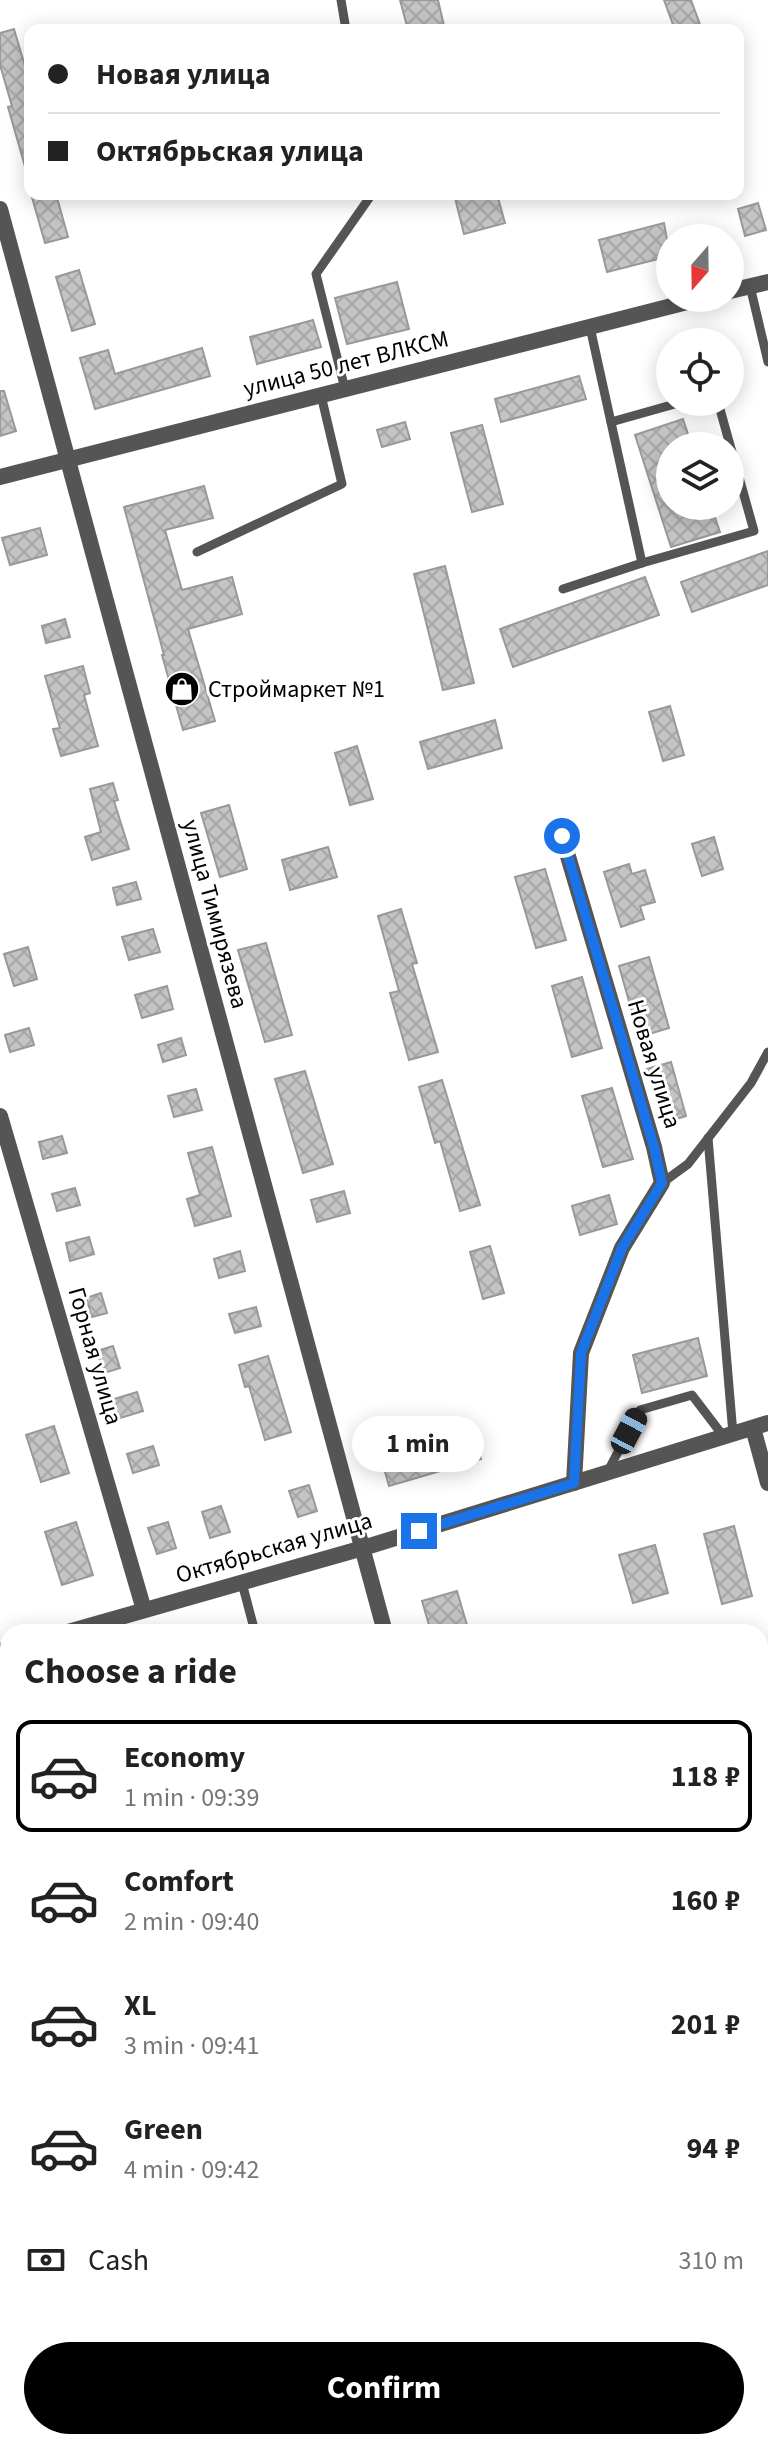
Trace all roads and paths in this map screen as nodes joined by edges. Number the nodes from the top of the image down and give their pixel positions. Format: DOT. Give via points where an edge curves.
graph roads {
  1 [pos="341,0"];
  2 [pos="345,24"];
  3 [pos="368,200"];
  4 [pos="0,209"];
  5 [pos="768,282"];
  6 [pos="750,286"];
  7 [pos="744,288"];
  8 [pos="656,310"];
  9 [pos="590,327"];
  10 [pos="768,362"];
  11 [pos="345,389"];
  12 [pos="321,395"];
  13 [pos="656,409"];
  14 [pos="722,416"];
  15 [pos="611,422"];
  16 [pos="67,459"];
  17 [pos="0,477"];
  18 [pos="197,552"];
  19 [pos="642,563"];
  20 [pos="563,589"];
  21 [pos="562,836"];
  22 [pos="768,1052"];
  23 [pos="0,1116"];
  24 [pos="708,1138"];
  25 [pos="662,1183"];
  26 [pos="760,1425"];
  27 [pos="729,1435"];
  28 [pos="607,1473"];
  29 [pos="574,1483"];
  30 [pos="768,1483"];
  31 [pos="363,1548"];
  32 [pos="242,1583"];
  33 [pos="144,1610"];
  34 [pos="96,1624"];
  35 [pos="253,1624"];
  36 [pos="383,1624"];
  1 -- 2 [label="lane"];
  3 -- 11 [label="lane" via="316,274"];
  4 -- 16 [label="street, улица Тимирязева"];
  5 -- 6 [label="street"];
  6 -- 7 [label="street"];
  6 -- 10 [label="lane"];
  8 -- 9 [label="street, улица 50 лет ВЛКСМ"];
  9 -- 11 [label="street, улица 50 лет ВЛКСМ"];
  9 -- 15 [label="lane"];
  11 -- 12 [label="street, улица 50 лет ВЛКСМ"];
  12 -- 16 [label="street, улица 50 лет ВЛКСМ"];
  12 -- 18 [label="lane" via="342,484"];
  13 -- 15 [label="lane"];
  14 -- 19 [label="lane" via="754,531"];
  15 -- 19 [label="lane"];
  16 -- 17 [label="street, улица 50 лет ВЛКСМ"];
  16 -- 31 [label="street, улица Тимирязева"];
  19 -- 20 [label="lane"];
  21 -- 25 [label="street, Новая улица"];
  22 -- 24 [label="lane"];
  23 -- 33 [label="street, Горная улица"];
  24 -- 25 [label="lane" via="688,1164"];
  24 -- 27 [label="lane"];
  25 -- 29 [label="street" via="622,1248 581,1353"];
  26 -- 27 [label="street, Октябрьская улица"];
  26 -- 30 [label="street"];
  27 -- 28 [label="street, Октябрьская улица"];
  27 -- 28 [label="lane" via="692,1395 640,1410"];
  28 -- 29 [label="street, Октябрьская улица"];
  29 -- 31 [label="street, Октябрьская улица"];
  31 -- 32 [label="street, Октябрьская улица"];
  31 -- 36 [label="street, улица Тимирязева"];
  32 -- 33 [label="street, Октябрьская улица"];
  32 -- 35 [label="lane"];
  33 -- 34 [label="street, Октябрьская улица"];
}
